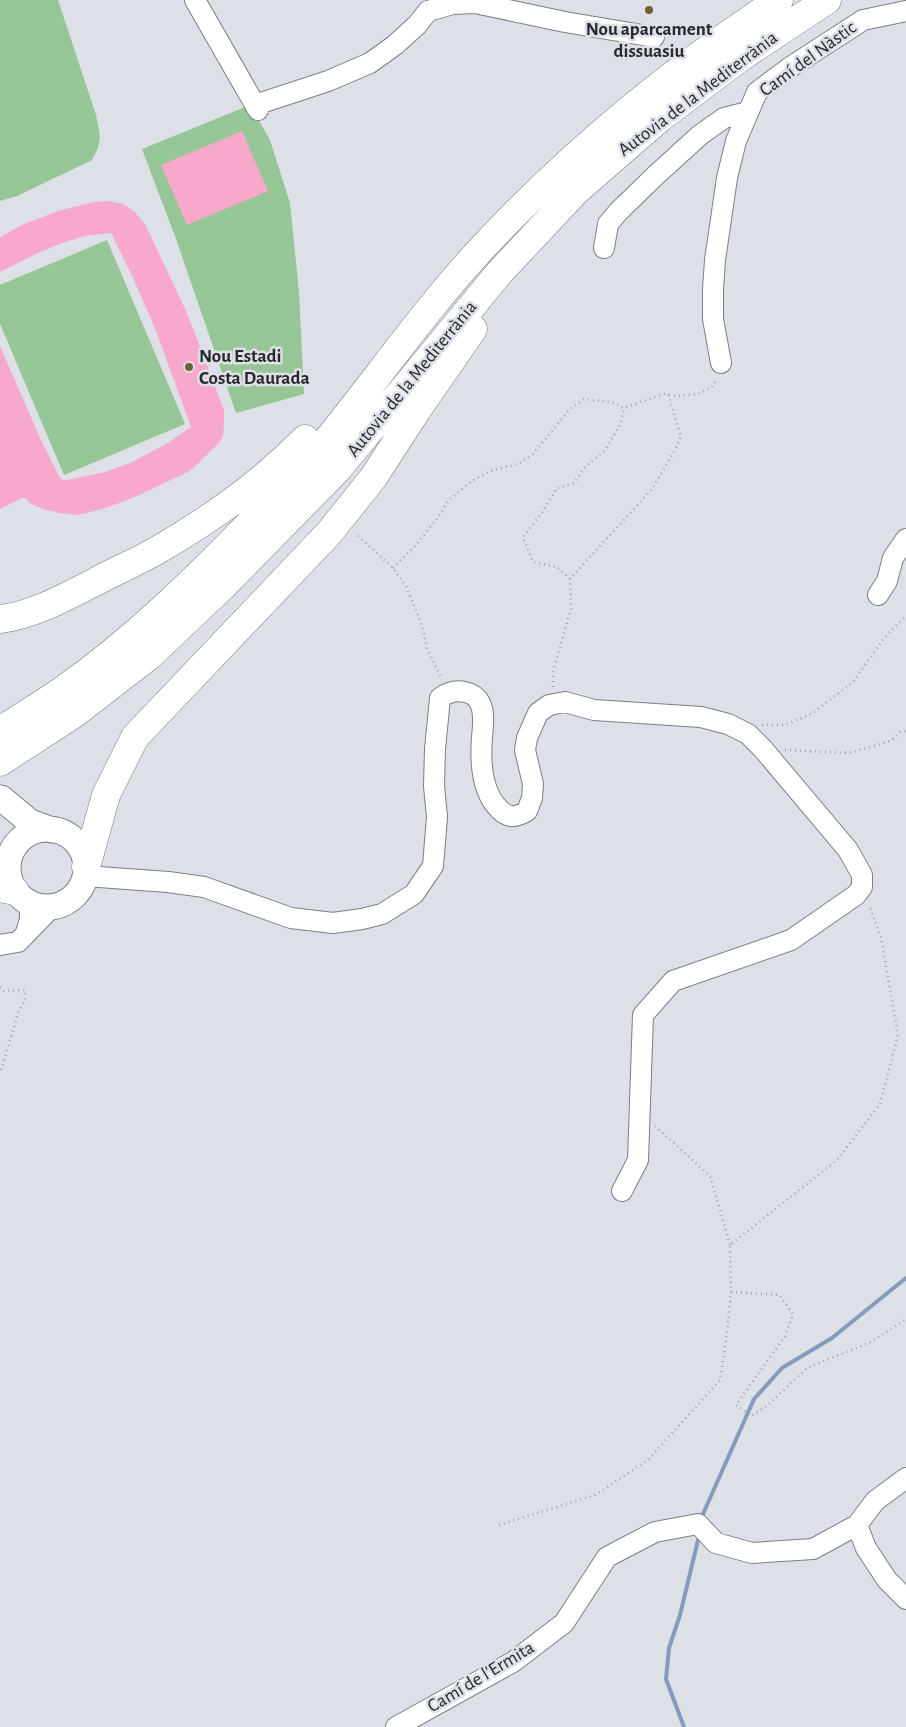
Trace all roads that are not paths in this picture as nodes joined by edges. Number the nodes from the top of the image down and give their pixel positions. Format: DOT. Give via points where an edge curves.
graph roads {
  1 [pos="195,0"];
  2 [pos="779,0"];
  3 [pos="827,0"];
  4 [pos="429,6"];
  5 [pos="906,11"];
  6 [pos="654,37"];
  7 [pos="741,57"];
  8 [pos="748,112"];
  9 [pos="604,248"];
  10 [pos="409,336"];
  11 [pos="721,363"];
  12 [pos="906,539"];
  13 [pos="878,594"];
  14 [pos="0,620"];
  15 [pos="0,731"];
  16 [pos="0,762"];
  17 [pos="1,797"];
  18 [pos="52,830"];
  19 [pos="11,852"];
  20 [pos="86,871"];
  21 [pos="24,898"];
  22 [pos="0,944"];
  23 [pos="622,1192"];
  24 [pos="906,1478"];
  25 [pos="858,1525"];
  26 [pos="906,1599"];
  27 [pos="396,1727"];
  1 -- 4 [label="street" via="256,107 370,63 417,25"];
  2 -- 10 [label="highway, Autovia de la Mediterrània" via="730,32 644,98 554,175 486,244"];
  3 -- 7 [label="highway, Autovia de la Mediterrània"];
  4 -- 6 [label="street" via="476,3"];
  5 -- 8 [label="street, Camí del Nàstic" via="863,20 757,92"];
  7 -- 16 [label="highway, Autovia de la Mediterrània" via="660,118 576,191 500,272 337,470 223,586 149,656 74,714"];
  7 -- 20 [label="highway" via="584,199 507,280 373,478 330,533 136,737 106,795"];
  8 -- 9 [label="street" via="724,118 700,134 655,176 608,224"];
  8 -- 11 [label="street, Camí del Nàstic" via="736,141 727,178 715,260 713,318"];
  10 -- 14 [label="highway" via="383,355 341,404 283,462 215,514 156,551 60,600 24,615"];
  10 -- 15 [label="highway, Autovia de la Mediterrània" via="314,456 211,564 138,631 64,689"];
  12 -- 13 [label="street" via="893,558"];
  17 -- 18 [label="main road" via="30,822"];
  17 -- 19 [label="main road" via="10,822"];
  18 -- 19 [label="main road" via="28,834"];
  18 -- 20 [label="main road" via="76,842 83,854"];
  19 -- 21 [label="main road" via="7,865 9,879"];
  20 -- 21 [label="main road" via="81,887 64,904"];
  20 -- 23 [label="street" via="204,887 291,918 333,923 362,919 382,914 414,894 432,866 437,817 434,786 436,721 440,698 447,692 472,694 480,702 484,719 480,753 487,793 504,815 516,817 527,811 532,798 533,784 524,750 527,738 538,713 549,704 565,702 594,710 700,717 728,724 748,734 848,850 862,875 862,887 856,895 791,940 673,981 643,1015 638,1160"];
  21 -- 22 [label="street" via="30,919 26,933 18,942"];
  24 -- 25 [label="street, Camí de l'Ermita" via="875,1501"];
  25 -- 26 [label="street" via="866,1548 887,1580"];
  25 -- 27 [label="street, Camí de l'Ermita" via="813,1549 752,1553 716,1543 698,1524 655,1532 607,1557 564,1624 520,1657"];
}
